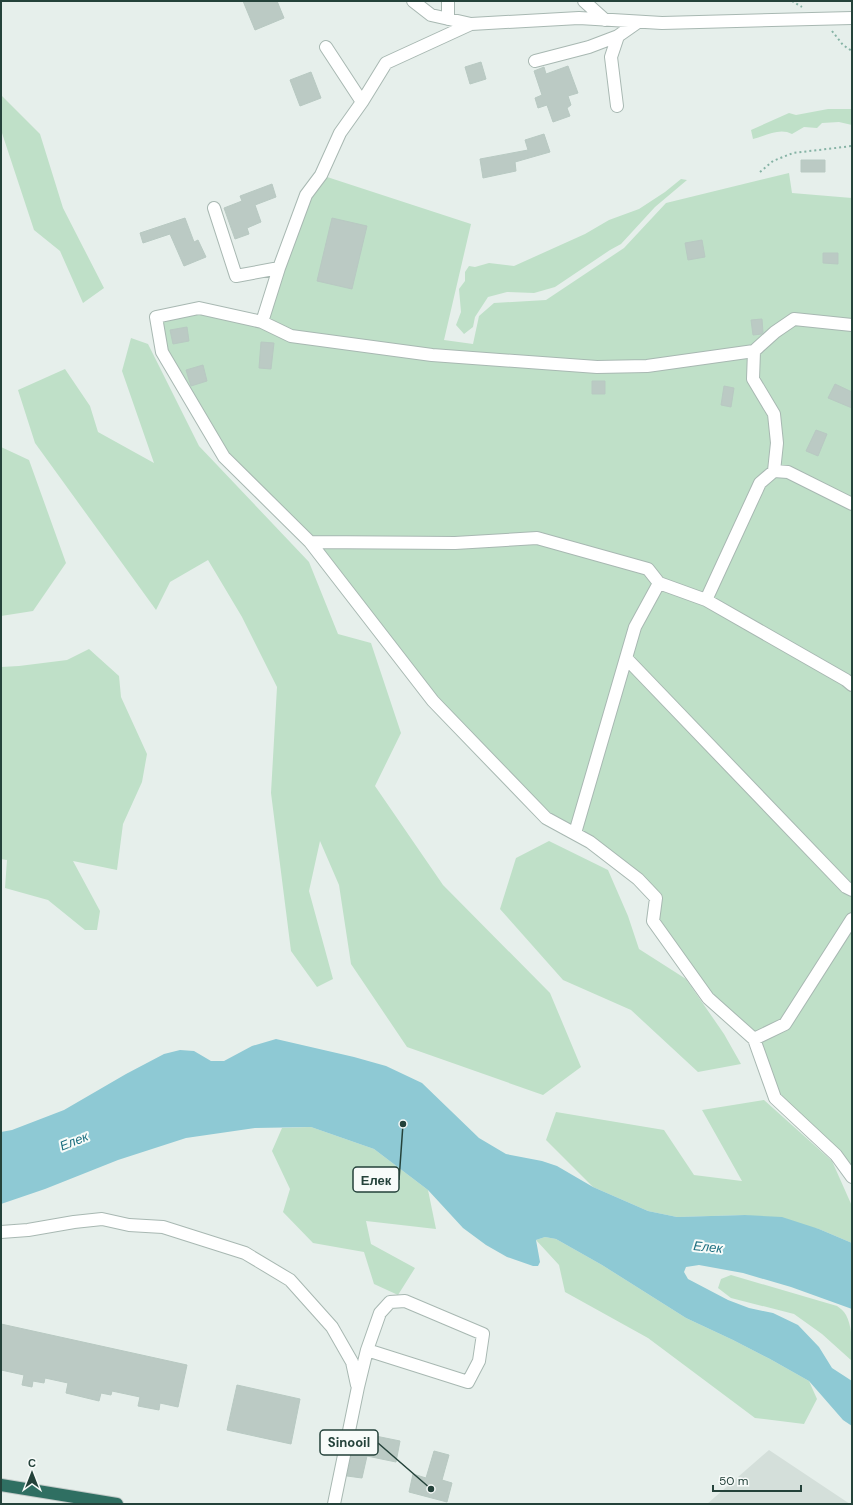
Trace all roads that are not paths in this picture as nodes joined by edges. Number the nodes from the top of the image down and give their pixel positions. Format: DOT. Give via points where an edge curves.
graph roads {
  1 [pos="413,1"];
  2 [pos="448,1"];
  3 [pos="584,1"];
  4 [pos="852,18"];
  5 [pos="448,19"];
  6 [pos="605,20"];
  7 [pos="638,22"];
  8 [pos="472,24"];
  9 [pos="618,36"];
  10 [pos="326,48"];
  11 [pos="535,61"];
  12 [pos="362,102"];
  13 [pos="617,106"];
  14 [pos="214,208"];
  15 [pos="279,268"];
  16 [pos="262,322"];
  17 [pos="852,325"];
  18 [pos="754,351"];
  19 [pos="774,471"];
  20 [pos="852,504"];
  21 [pos="310,542"];
  22 [pos="659,583"];
  23 [pos="706,600"];
  24 [pos="627,659"];
  25 [pos="852,685"];
  26 [pos="575,834"];
  27 [pos="852,890"];
  28 [pos="852,919"];
  29 [pos="754,1039"];
  30 [pos="852,1177"];
  31 [pos="1,1232"];
  32 [pos="368,1350"];
  33 [pos="358,1387"];
  34 [pos="1,1484"];
  35 [pos="114,1504"];
  36 [pos="334,1504"];
  1 -- 5 [label="lane" via="431,15"];
  2 -- 5 [label="lane"];
  3 -- 6 [label="lane"];
  4 -- 7 [label="lane"];
  5 -- 8 [label="lane"];
  6 -- 7 [label="lane"];
  6 -- 8 [label="lane" via="579,18"];
  7 -- 9 [label="lane"];
  8 -- 12 [label="lane" via="386,63"];
  9 -- 11 [label="lane" via="589,47"];
  9 -- 13 [label="lane" via="611,57"];
  10 -- 12 [label="lane"];
  12 -- 15 [label="lane" via="340,133 321,175 306,195"];
  14 -- 15 [label="lane" via="236,276"];
  15 -- 16 [label="lane"];
  16 -- 18 [label="lane" via="291,336 432,355 597,367 647,366"];
  16 -- 21 [label="lane" via="199,308 156,317 162,352 224,457"];
  17 -- 18 [label="lane" via="794,319"];
  18 -- 19 [label="lane" via="753,378 774,414"];
  19 -- 20 [label="lane" via="788,472"];
  19 -- 23 [label="lane" via="760,483"];
  21 -- 22 [label="lane" via="455,543 538,538 648,569"];
  21 -- 26 [label="lane" via="433,701 546,818"];
  22 -- 23 [label="lane"];
  22 -- 24 [label="lane" via="635,627"];
  23 -- 25 [label="lane"];
  24 -- 26 [label="lane"];
  24 -- 27 [label="lane" via="846,887"];
  26 -- 29 [label="lane" via="590,842 638,879 656,898 653,921 708,998"];
  28 -- 29 [label="lane" via="785,1024"];
  29 -- 30 [label="lane" via="775,1098 836,1155"];
  31 -- 33 [label="lane" via="102,1218 129,1225 163,1227 245,1254 290,1280 332,1327 352,1362"];
  32 -- 32 [label="lane" via="468,1382 479,1361 483,1334 405,1301 390,1302 380,1313"];
  32 -- 33 [label="lane"];
  33 -- 36 [label="lane"];
  34 -- 35 [label="highway"];
}
